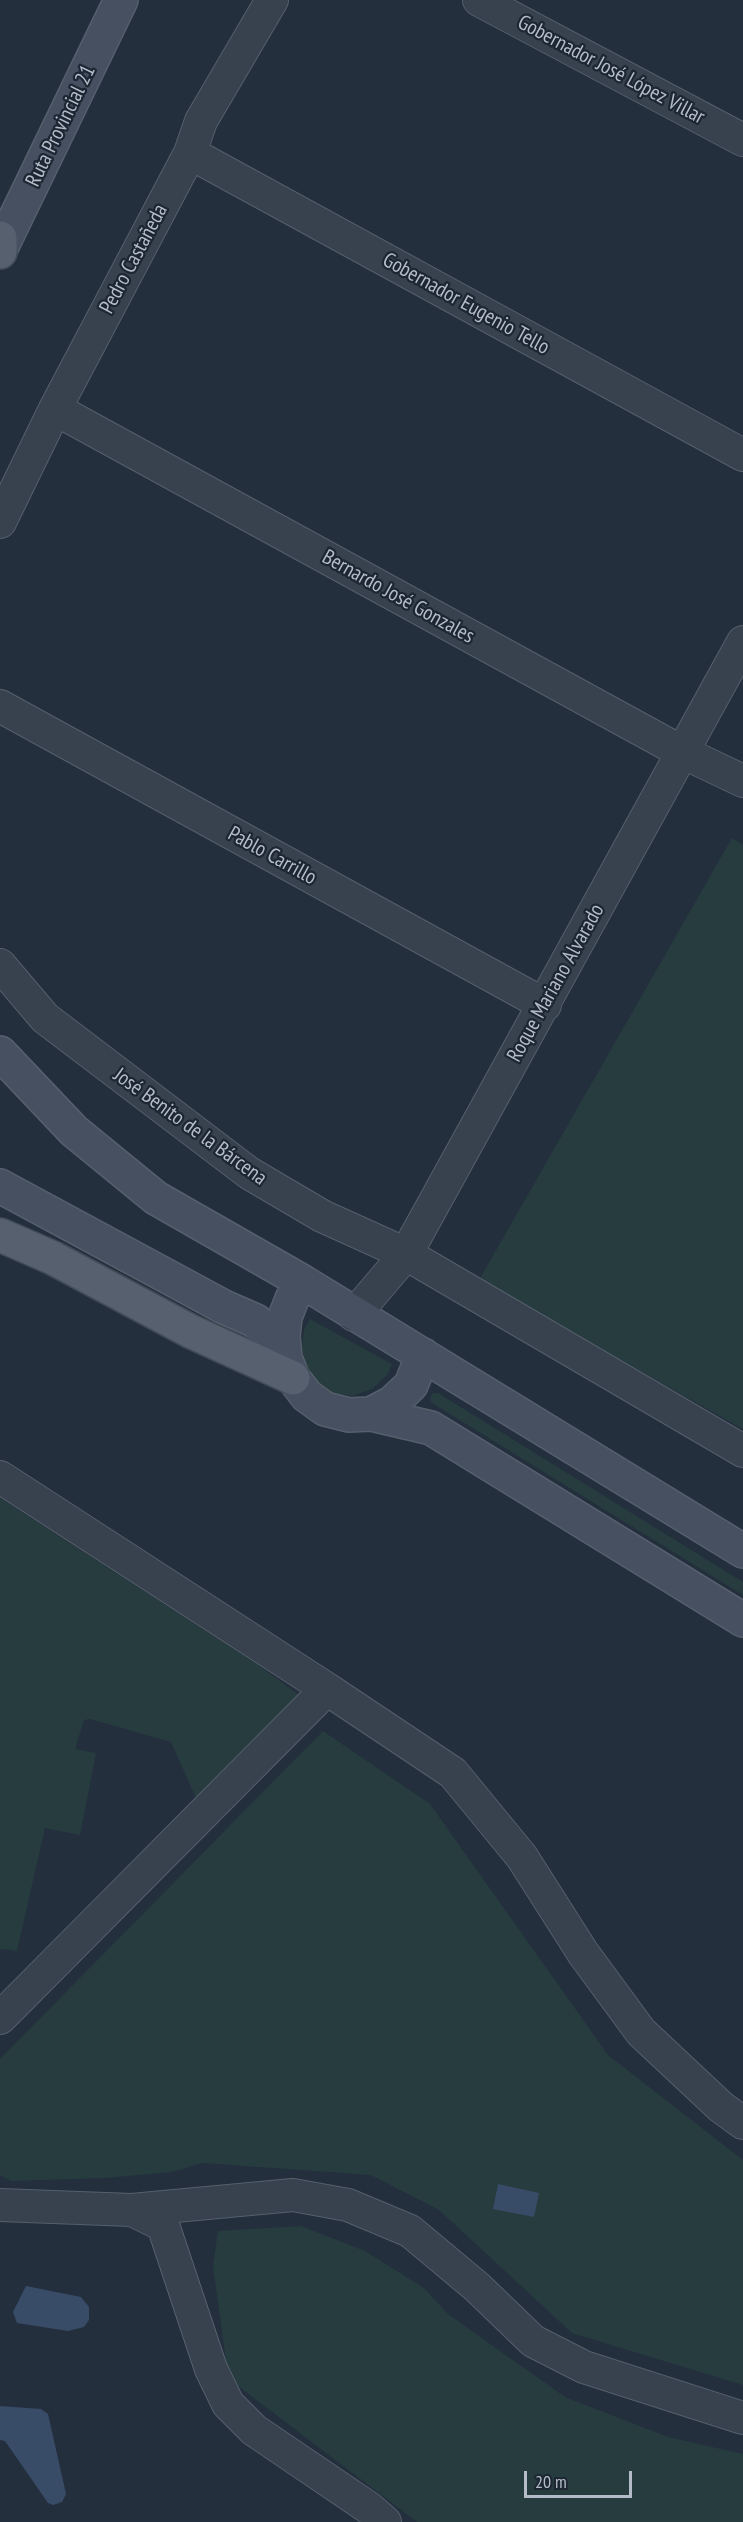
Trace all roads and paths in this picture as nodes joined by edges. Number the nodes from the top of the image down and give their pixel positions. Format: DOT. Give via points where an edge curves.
graph roads {
  1 [pos="121,0"];
  2 [pos="272,0"];
  3 [pos="479,0"];
  4 [pos="743,140"];
  5 [pos="190,153"];
  6 [pos="0,246"];
  7 [pos="55,409"];
  8 [pos="743,455"];
  9 [pos="0,522"];
  10 [pos="743,642"];
  11 [pos="0,706"];
  12 [pos="680,752"];
  13 [pos="743,782"];
  14 [pos="0,965"];
  15 [pos="545,1005"];
  16 [pos="0,1053"];
  17 [pos="0,1186"];
  18 [pos="0,1235"];
  19 [pos="406,1254"];
  20 [pos="303,1282"];
  21 [pos="354,1315"];
  22 [pos="423,1355"];
  23 [pos="289,1368"];
  24 [pos="371,1413"];
  25 [pos="743,1451"];
  26 [pos="0,1477"];
  27 [pos="743,1551"];
  28 [pos="743,1620"];
  29 [pos="327,1689"];
  30 [pos="0,2018"];
  31 [pos="743,2123"];
  32 [pos="0,2205"];
  33 [pos="132,2210"];
  34 [pos="743,2418"];
  35 [pos="385,2522"];
  1 -- 6 [label="main road, Ruta Provincial 21"];
  2 -- 5 [label="street, Pedro Castañeda" via="201,122"];
  3 -- 4 [label="street, Gobernador José López Villar"];
  5 -- 7 [label="street, Pedro Castañeda"];
  5 -- 8 [label="street, Gobernador Eugenio Tello"];
  7 -- 9 [label="street, Pedro Castañeda"];
  7 -- 12 [label="street, Bernardo José Gonzales"];
  10 -- 12 [label="street, Roque Mariano Alvarado"];
  11 -- 15 [label="street, Pablo Carrillo"];
  12 -- 13 [label="street, Bernardo José Gonzales"];
  12 -- 15 [label="street, Roque Mariano Alvarado"];
  14 -- 19 [label="street, José Benito de la Bárcena" via="45,1018 249,1173 322,1216"];
  15 -- 19 [label="street, Roque Mariano Alvarado"];
  16 -- 20 [label="main road" via="74,1131 139,1185"];
  17 -- 23 [label="main road" via="256,1321"];
  18 -- 23 [label="main road" via="53,1258 190,1332"];
  19 -- 21 [label="street, Roque Mariano Alvarado"];
  19 -- 25 [label="street, José Benito de la Bárcena"];
  20 -- 21 [label="main road"];
  20 -- 23 [label="main road" via="285,1317 283,1336"];
  21 -- 22 [label="main road"];
  22 -- 24 [label="main road" via="411,1385 392,1403"];
  22 -- 27 [label="main road"];
  23 -- 24 [label="main road" via="306,1396 325,1409 349,1415"];
  24 -- 28 [label="main road" via="431,1428"];
  26 -- 29 [label="street"];
  29 -- 30 [label="street"];
  29 -- 31 [label="street" via="453,1773 522,1857 583,1953 641,2032"];
  32 -- 33 [label="street"];
  33 -- 34 [label="street" via="293,2195 348,2205 410,2231 533,2341 584,2367"];
  33 -- 35 [label="street" via="163,2225 211,2369 228,2404 254,2430"];
}
